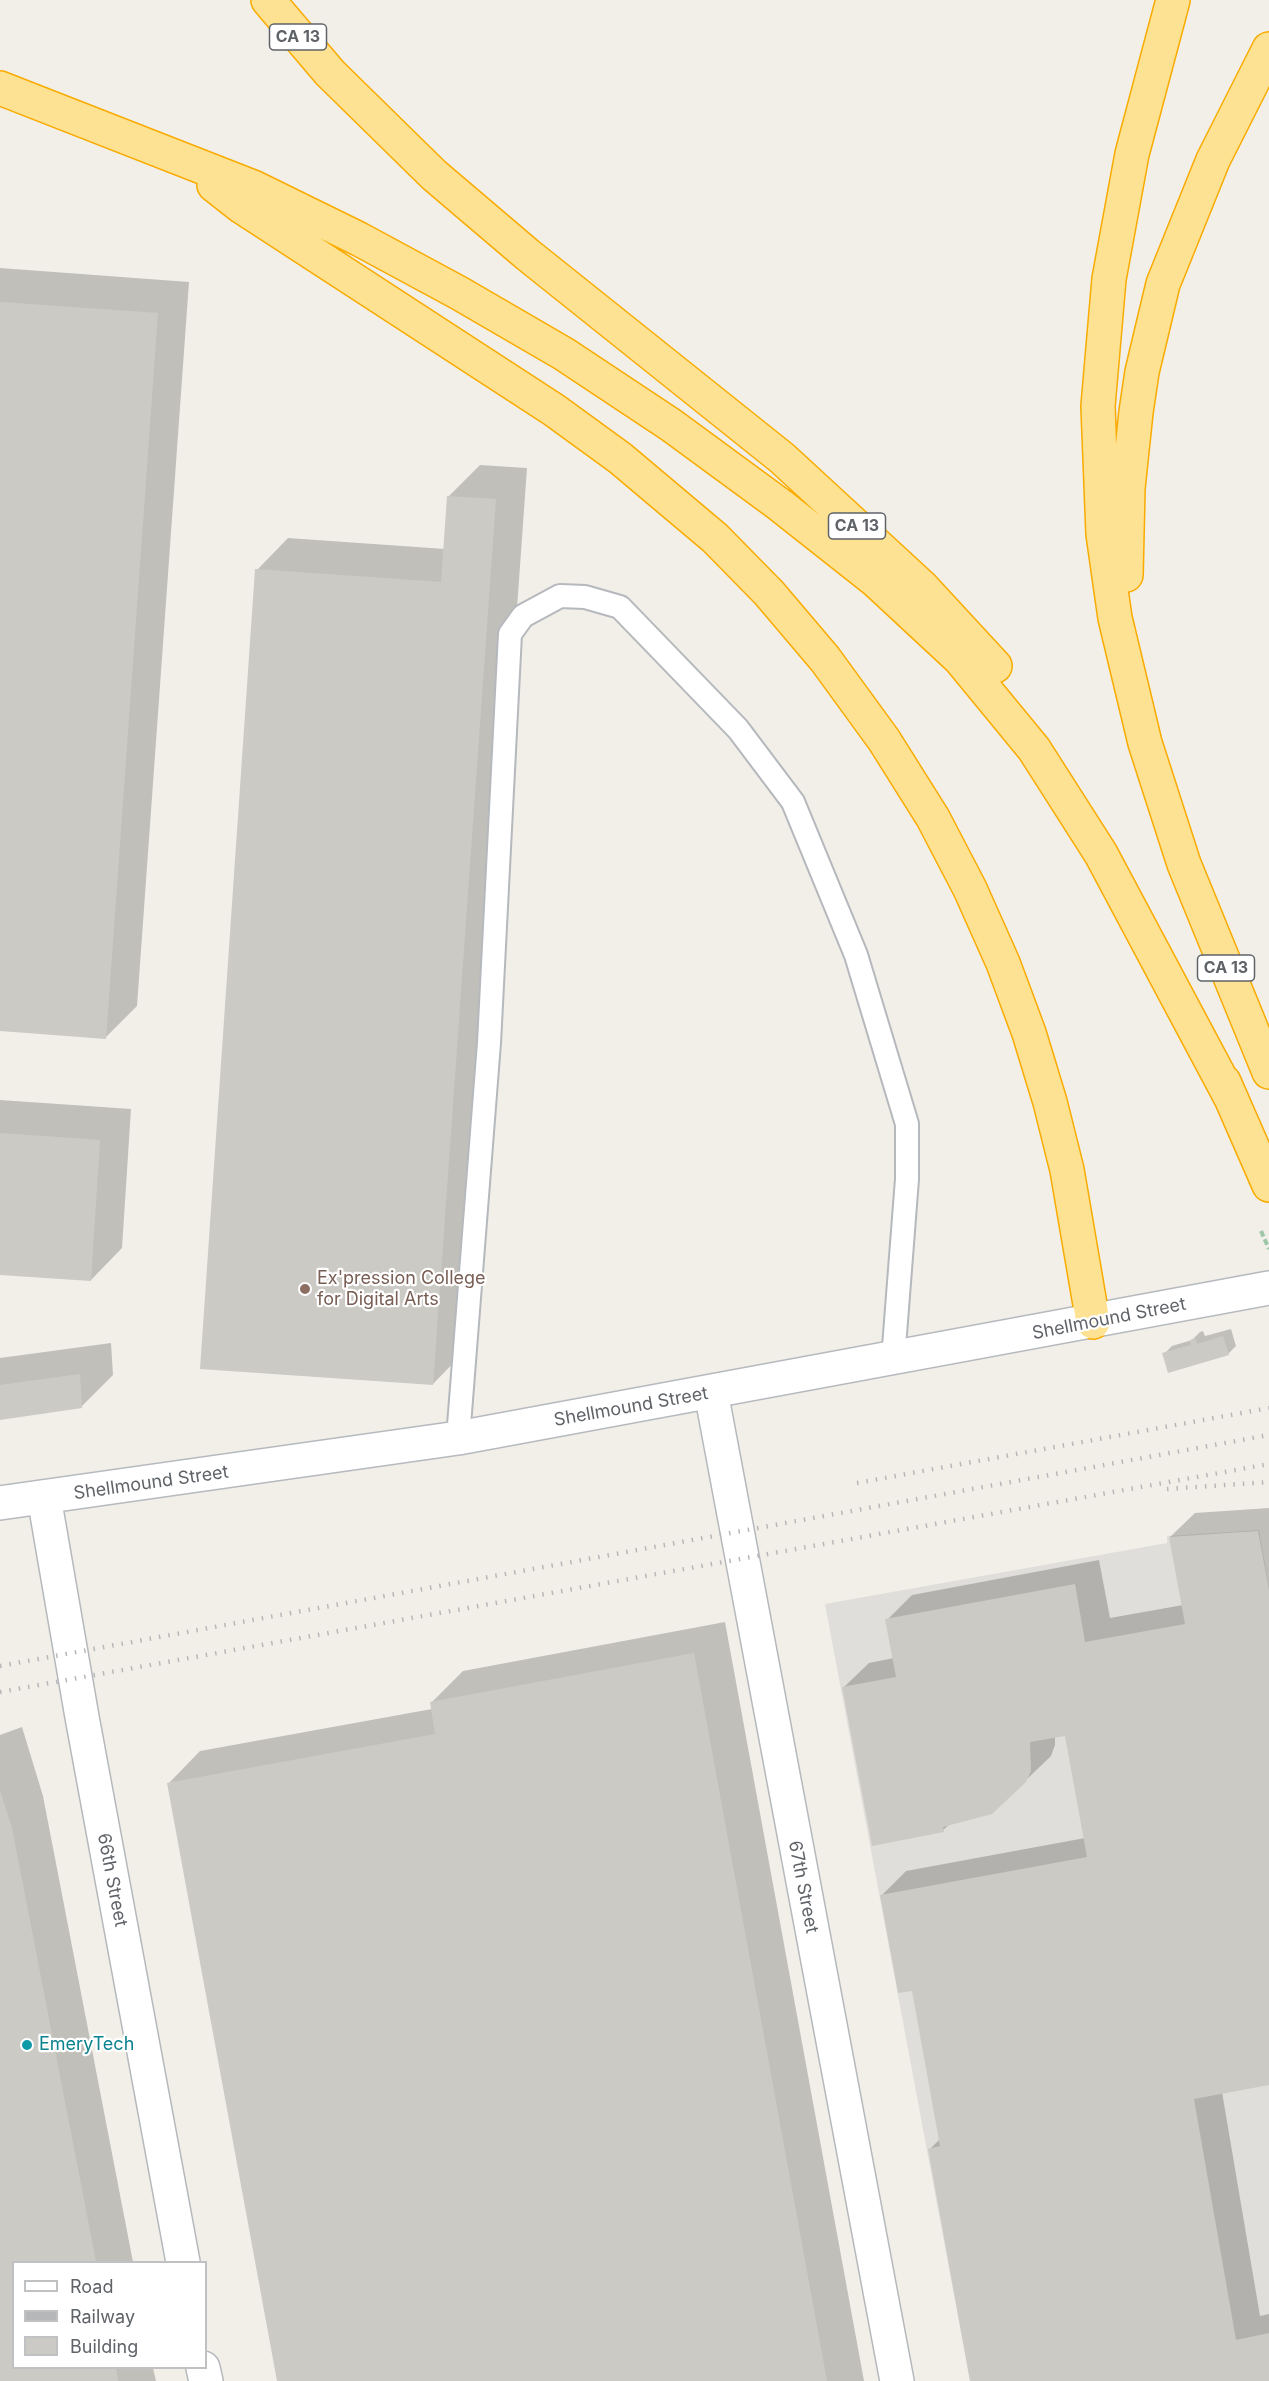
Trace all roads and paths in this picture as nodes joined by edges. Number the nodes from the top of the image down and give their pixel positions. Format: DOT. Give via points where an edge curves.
graph roads {
  1 [pos="268,0"];
  2 [pos="1173,0"];
  3 [pos="1269,49"];
  4 [pos="0,88"];
  5 [pos="182,160"];
  6 [pos="1184,864"];
  7 [pos="1269,1072"];
  8 [pos="1232,1100"];
  9 [pos="1269,1185"];
  10 [pos="1261,1231"];
  11 [pos="1269,1249"];
  12 [pos="1264,1289"];
  13 [pos="1093,1322"];
  14 [pos="893,1360"];
  15 [pos="711,1392"];
  16 [pos="458,1438"];
  17 [pos="44,1497"];
  18 [pos="0,1503"];
  19 [pos="183,2261"];
  20 [pos="897,2381"];
  1 -- 8 [label="highway, CA 13" via="330,73 434,175 511,242 782,458 902,568 975,643 1052,736 1120,842"];
  2 -- 6 [label="highway, CA 13" via="1139,123 1114,247 1103,321 1098,449 1103,534 1124,661 1145,743"];
  3 -- 6 [label="highway" via="1212,160 1163,284 1142,372 1131,451 1125,558 1129,630 1140,699"];
  4 -- 5 [label="highway"];
  5 -- 8 [label="highway" via="253,187 350,234 564,354 708,451 875,580 960,659 1034,749 1106,863"];
  5 -- 13 [label="highway" via="242,207 621,458 715,538 818,651 884,740 933,818 1003,963 1050,1102 1067,1170"];
  6 -- 7 [label="highway, CA 13"];
  8 -- 9 [label="highway, CA 13"];
  10 -- 11 [label="path"];
  12 -- 13 [label="street, Shellmound Street"];
  13 -- 14 [label="street, Shellmound Street"];
  14 -- 15 [label="street, Shellmound Street"];
  14 -- 16 [label="lane" via="907,1179 907,1124 856,955 793,802 738,729 620,607 585,597 560,596 523,616 510,634 489,1043"];
  15 -- 16 [label="street, Shellmound Street"];
  15 -- 20 [label="street, 67th Street"];
  16 -- 17 [label="street, Shellmound Street"];
  17 -- 18 [label="street, Shellmound Street"];
  17 -- 19 [label="street, 66th Street"];
}
